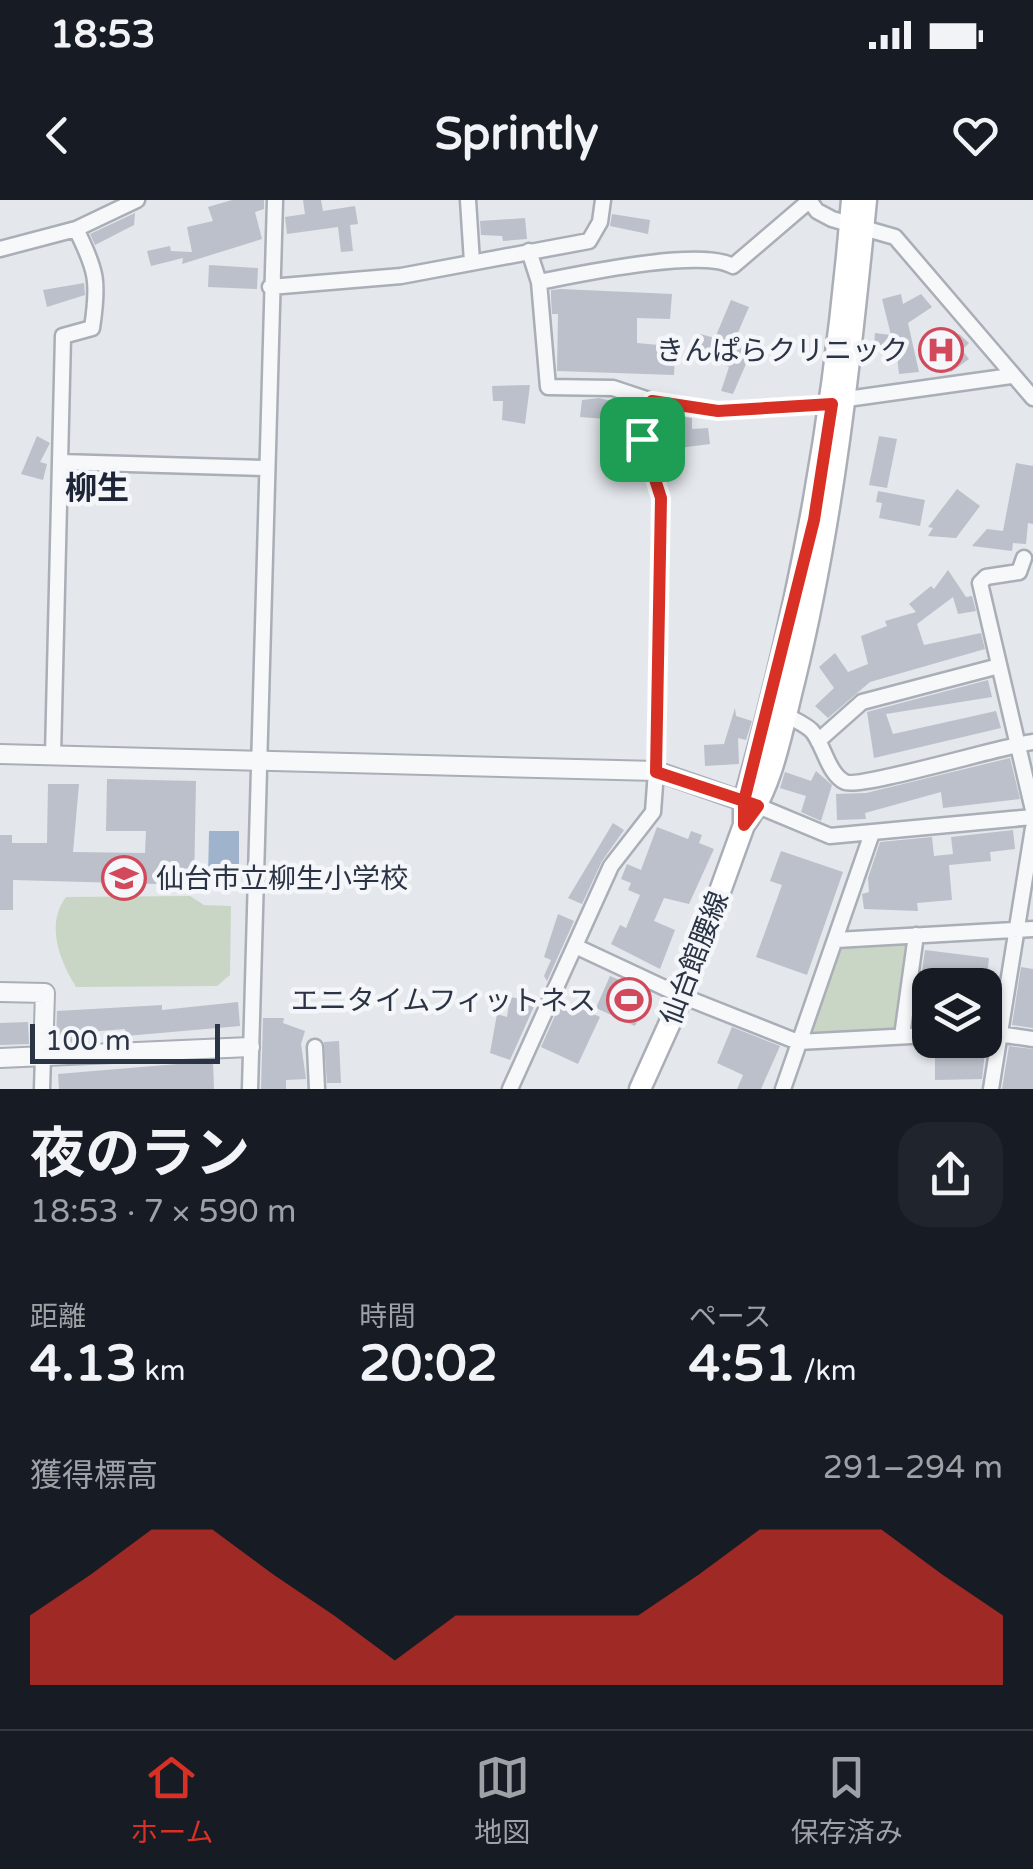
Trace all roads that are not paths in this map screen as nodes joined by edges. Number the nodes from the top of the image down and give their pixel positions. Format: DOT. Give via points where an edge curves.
graph roads {
  1 [pos="136,200"];
  2 [pos="275,200"];
  3 [pos="468,200"];
  4 [pos="603,200"];
  5 [pos="809,200"];
  6 [pos="852,200"];
  7 [pos="866,200"];
  8 [pos="857,224"];
  9 [pos="76,229"];
  10 [pos="0,249"];
  11 [pos="529,251"];
  12 [pos="472,262"];
  13 [pos="539,282"];
  14 [pos="270,287"];
  15 [pos="1011,376"];
  16 [pos="1032,396"];
  17 [pos="652,401"];
  18 [pos="839,401"];
  19 [pos="60,462"];
  20 [pos="266,468"];
  21 [pos="1024,558"];
  22 [pos="998,666"];
  23 [pos="786,715"];
  24 [pos="818,741"];
  25 [pos="1033,742"];
  26 [pos="1016,744"];
  27 [pos="0,754"];
  28 [pos="53,755"];
  29 [pos="258,760"];
  30 [pos="656,772"];
  31 [pos="751,804"];
  32 [pos="1033,813"];
  33 [pos="1033,828"];
  34 [pos="871,836"];
  35 [pos="1025,928"];
  36 [pos="916,934"];
  37 [pos="836,940"];
  38 [pos="575,946"];
  39 [pos="0,992"];
  40 [pos="682,996"];
  41 [pos="1002,1031"];
  42 [pos="912,1035"];
  43 [pos="902,1036"];
  44 [pos="1033,1039"];
  45 [pos="798,1042"];
  46 [pos="250,1047"];
  47 [pos="315,1047"];
  48 [pos="43,1056"];
  49 [pos="0,1058"];
  50 [pos="997,1058"];
  51 [pos="42,1089"];
  52 [pos="250,1089"];
  53 [pos="317,1089"];
  54 [pos="510,1089"];
  55 [pos="640,1089"];
  56 [pos="783,1089"];
  57 [pos="992,1089"];
  1 -- 9 [label="street"];
  2 -- 14 [label="street"];
  3 -- 12 [label="street"];
  4 -- 11 [label="street" via="588,241"];
  5 -- 8 [label="street" via="817,211"];
  5 -- 13 [label="street" via="733,266 710,257"];
  6 -- 8 [label="main road, 仙台館腰線"];
  7 -- 8 [label="main road, 仙台館腰線"];
  8 -- 15 [label="street" via="894,237"];
  8 -- 18 [label="main road, 仙台館腰線"];
  9 -- 10 [label="street"];
  9 -- 19 [label="street" via="97,270 98,288 92,328 63,336"];
  11 -- 12 [label="street"];
  11 -- 13 [label="street"];
  12 -- 14 [label="street" via="401,276"];
  13 -- 17 [label="street" via="548,387 613,388"];
  14 -- 20 [label="street"];
  15 -- 16 [label="street"];
  15 -- 18 [label="street"];
  17 -- 18 [label="street" via="718,411"];
  17 -- 30 [label="street" via="640,431 661,498"];
  18 -- 23 [label="main road, 仙台館腰線" via="825,540"];
  18 -- 31 [label="main road, 仙台館腰線"];
  19 -- 20 [label="street"];
  19 -- 28 [label="street"];
  20 -- 29 [label="street"];
  21 -- 22 [label="street" via="1019,572 986,576 980,583"];
  22 -- 24 [label="street" via="862,702"];
  22 -- 26 [label="street"];
  23 -- 24 [label="street"];
  23 -- 31 [label="main road, 仙台館腰線"];
  24 -- 26 [label="street" via="838,778 864,785"];
  25 -- 26 [label="street"];
  26 -- 32 [label="street"];
  27 -- 28 [label="street"];
  28 -- 29 [label="street"];
  29 -- 30 [label="street"];
  29 -- 46 [label="street"];
  30 -- 31 [label="street"];
  30 -- 38 [label="street" via="653,812 611,866"];
  31 -- 34 [label="street" via="830,836"];
  31 -- 40 [label="main road, 仙台館腰線"];
  32 -- 34 [label="street"];
  33 -- 35 [label="street"];
  34 -- 37 [label="street"];
  35 -- 36 [label="street"];
  35 -- 41 [label="street"];
  36 -- 37 [label="street"];
  36 -- 43 [label="street"];
  37 -- 45 [label="street"];
  38 -- 40 [label="street"];
  38 -- 54 [label="street"];
  39 -- 48 [label="street" via="45,993"];
  40 -- 45 [label="street"];
  40 -- 55 [label="main road, 仙台館腰線"];
  41 -- 44 [label="street"];
  42 -- 43 [label="street"];
  43 -- 45 [label="street"];
  45 -- 56 [label="street"];
  46 -- 48 [label="street"];
  46 -- 52 [label="street"];
  47 -- 53 [label="street"];
  48 -- 49 [label="street"];
  48 -- 51 [label="street"];
  50 -- 57 [label="street"];
}
